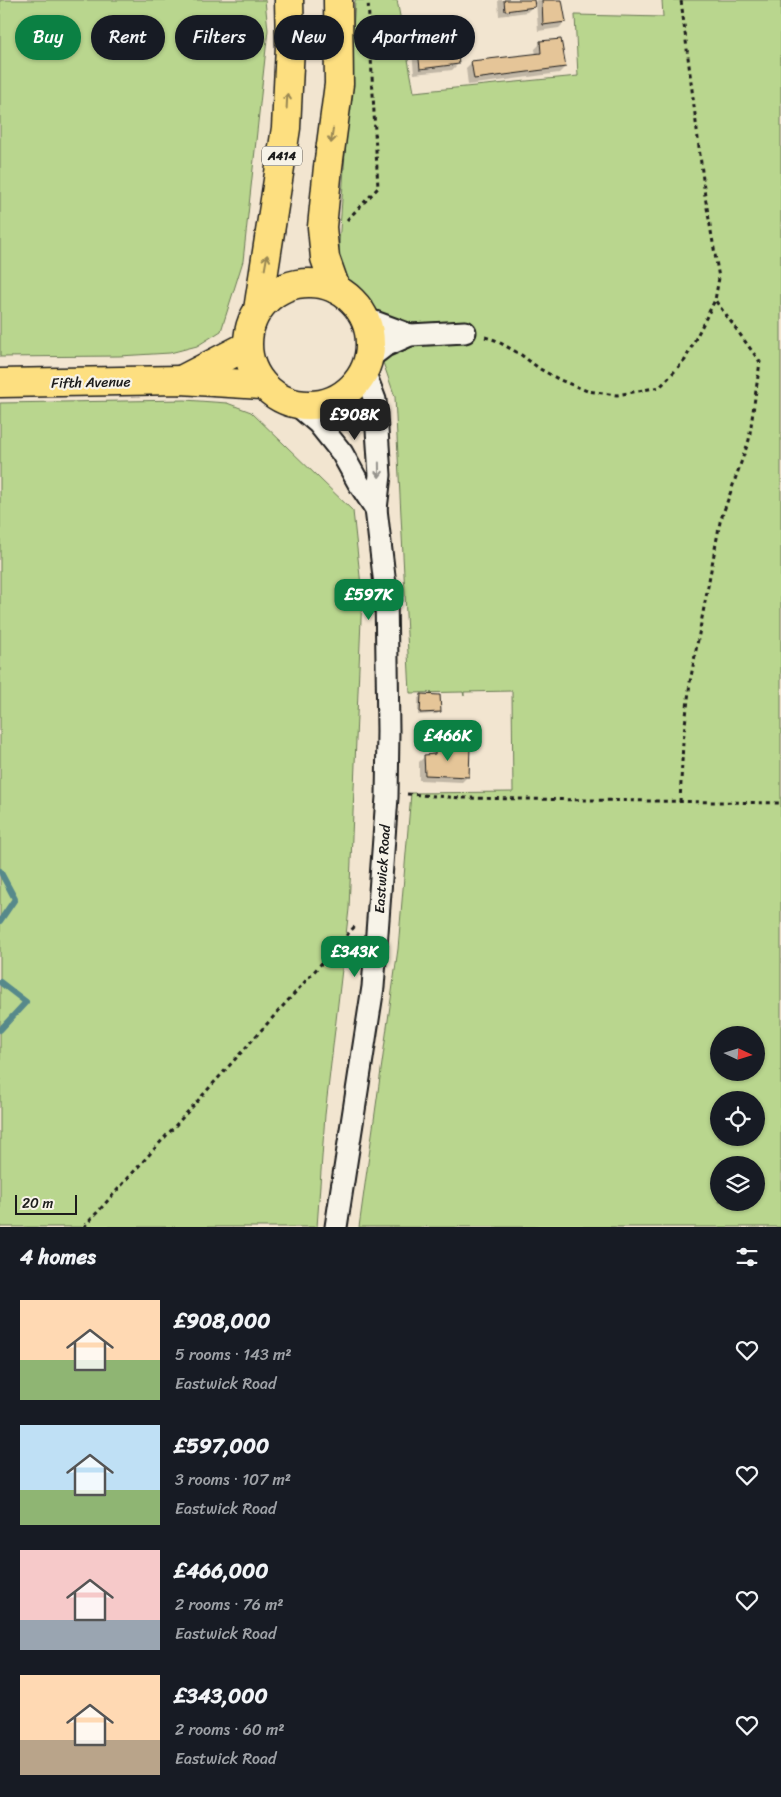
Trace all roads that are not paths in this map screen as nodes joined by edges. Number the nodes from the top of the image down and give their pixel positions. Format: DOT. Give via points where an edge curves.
graph roads {
  1 [pos="289,0"];
  2 [pos="338,0"];
  3 [pos="336,289"];
  4 [pos="258,310"];
  5 [pos="364,318"];
  6 [pos="465,332"];
  7 [pos="410,335"];
  8 [pos="247,346"];
  9 [pos="366,365"];
  10 [pos="182,380"];
  11 [pos="0,383"];
  12 [pos="262,384"];
  13 [pos="297,405"];
  14 [pos="376,509"];
  15 [pos="336,1227"];
  4 -- 1 [label="highway, A414, one-way" via="286,128"];
  2 -- 3 [label="highway, one-way" via="339,84 322,227 325,258"];
  3 -- 4 [label="highway" via="319,283 301,283 269,297"];
  3 -- 5 [label="highway" via="352,301"];
  4 -- 8 [label="highway"];
  5 -- 7 [label="street"];
  5 -- 9 [label="highway" via="370,345"];
  6 -- 7 [label="street"];
  7 -- 9 [label="street" via="385,346"];
  8 -- 10 [label="highway, Fifth Avenue"];
  8 -- 12 [label="highway" via="252,366"];
  9 -- 13 [label="highway" via="352,388 336,399 317,405"];
  9 -- 14 [label="street, Eastwick Road, one-way" via="375,400 380,475"];
  10 -- 11 [label="highway, Fifth Avenue"];
  10 -- 12 [label="highway, Fifth Avenue"];
  12 -- 13 [label="highway" via="278,397"];
  13 -- 14 [label="street, Eastwick Road" via="318,423 342,453"];
  14 -- 15 [label="street, Eastwick Road" via="386,592 387,797 372,996"];
}
